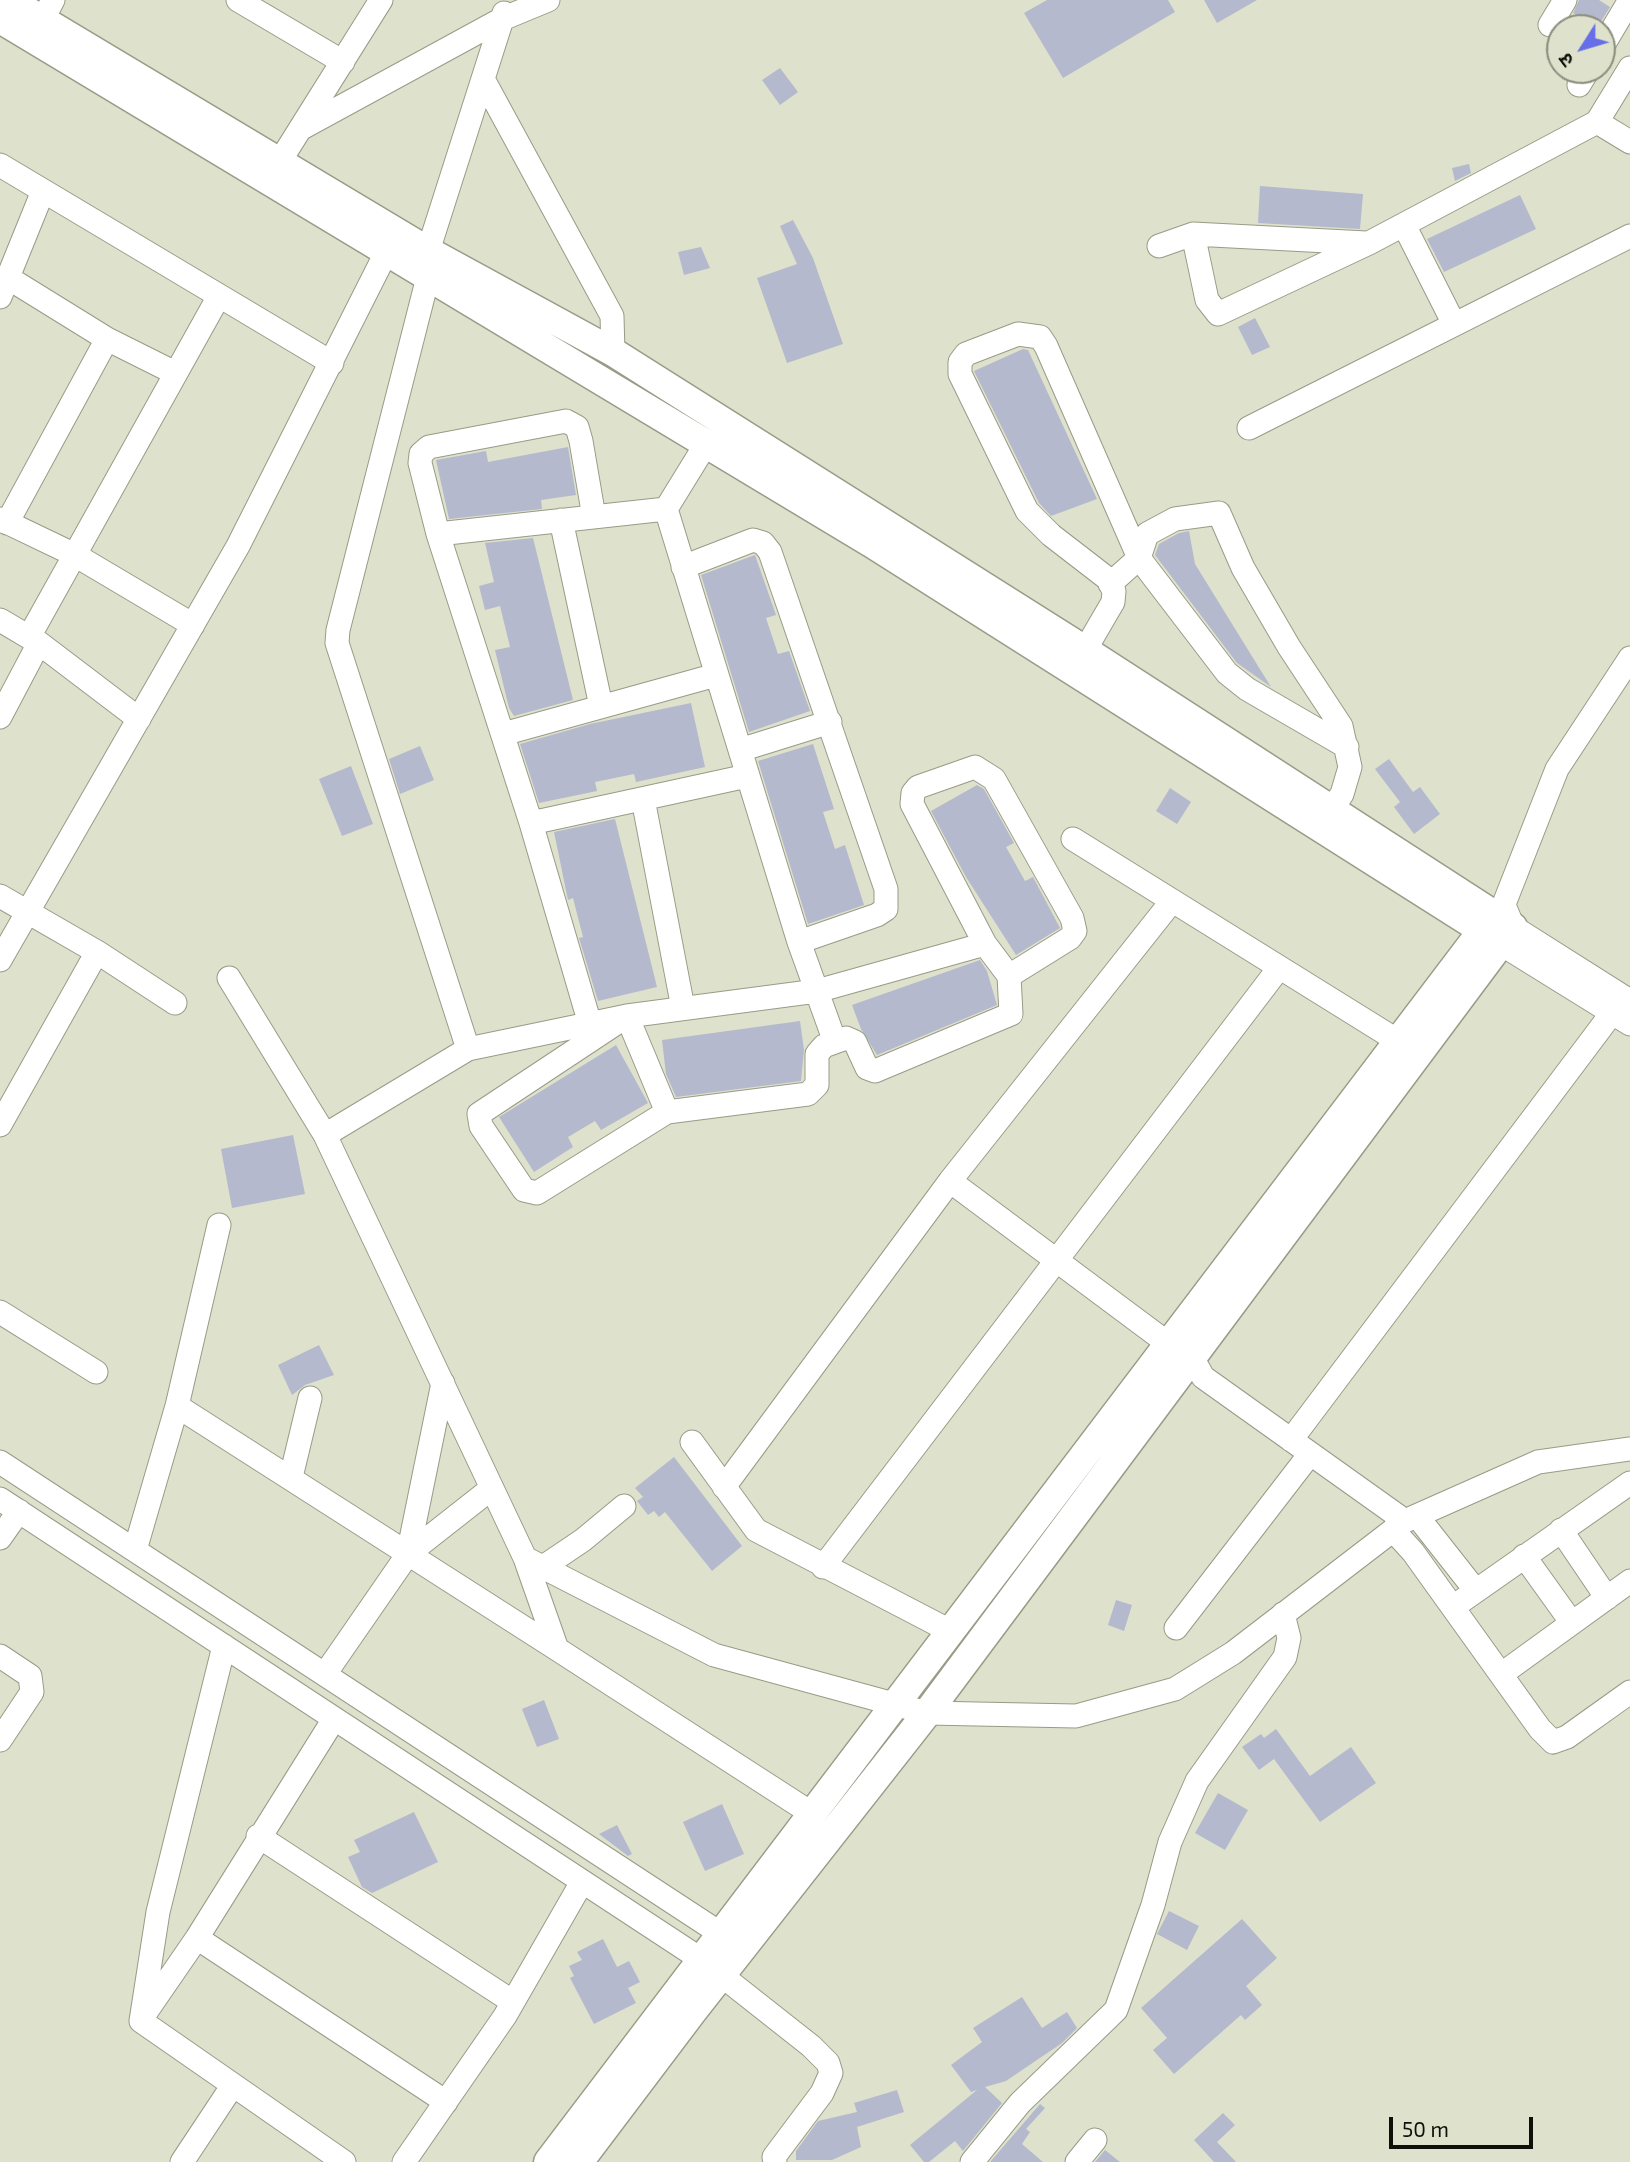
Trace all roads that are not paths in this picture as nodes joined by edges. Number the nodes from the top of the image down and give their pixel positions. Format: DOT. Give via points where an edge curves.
graph roads {
  1 [pos="9,0"];
  2 [pos="238,0"];
  3 [pos="381,0"];
  4 [pos="548,0"];
  5 [pos="1630,0"];
  6 [pos="505,9"];
  7 [pos="47,10"];
  8 [pos="0,19"];
  9 [pos="1616,24"];
  10 [pos="343,62"];
  11 [pos="1630,68"];
  12 [pos="483,79"];
  13 [pos="1597,122"];
  14 [pos="302,128"];
  15 [pos="1630,142"];
  16 [pos="262,159"];
  17 [pos="0,165"];
  18 [pos="43,191"];
  19 [pos="1404,225"];
  20 [pos="1193,234"];
  21 [pos="1630,236"];
  22 [pos="392,242"];
  23 [pos="1369,243"];
  24 [pos="1159,246"];
  25 [pos="428,264"];
  26 [pos="5,288"];
  27 [pos="219,296"];
  28 [pos="1454,324"];
  29 [pos="107,338"];
  30 [pos="613,352"];
  31 [pos="332,363"];
  32 [pos="176,373"];
  33 [pos="1249,428"];
  34 [pos="706,444"];
  35 [pos="666,509"];
  36 [pos="594,517"];
  37 [pos="561,520"];
  38 [pos="4,521"];
  39 [pos="438,534"];
  40 [pos="75,555"];
  41 [pos="1139,558"];
  42 [pos="683,567"];
  43 [pos="1110,584"];
  44 [pos="0,620"];
  45 [pos="193,625"];
  46 [pos="34,640"];
  47 [pos="1630,658"];
  48 [pos="1078,660"];
  49 [pos="716,675"];
  50 [pos="1320,691"];
  51 [pos="601,706"];
  52 [pos="1292,713"];
  53 [pos="0,717"];
  54 [pos="139,719"];
  55 [pos="830,722"];
  56 [pos="503,734"];
  57 [pos="1347,747"];
  58 [pos="740,750"];
  59 [pos="747,776"];
  60 [pos="643,799"];
  61 [pos="1326,819"];
  62 [pos="531,823"];
  63 [pos="1073,839"];
  64 [pos="0,896"];
  65 [pos="1172,901"];
  66 [pos="27,911"];
  67 [pos="1499,924"];
  68 [pos="799,942"];
  69 [pos="985,944"];
  70 [pos="97,952"];
  71 [pos="0,960"];
  72 [pos="1279,968"];
  73 [pos="1009,976"];
  74 [pos="229,978"];
  75 [pos="817,992"];
  76 [pos="175,1003"];
  77 [pos="683,1008"];
  78 [pos="1624,1013"];
  79 [pos="627,1016"];
  80 [pos="590,1024"];
  81 [pos="1398,1041"];
  82 [pos="835,1042"];
  83 [pos="468,1049"];
  84 [pos="667,1112"];
  85 [pos="0,1125"];
  86 [pos="325,1135"];
  87 [pos="950,1181"];
  88 [pos="219,1225"];
  89 [pos="1055,1262"];
  90 [pos="0,1312"];
  91 [pos="1181,1351"];
  92 [pos="96,1372"];
  93 [pos="443,1383"];
  94 [pos="310,1398"];
  95 [pos="177,1406"];
  96 [pos="1291,1440"];
  97 [pos="692,1442"];
  98 [pos="1630,1449"];
  99 [pos="1310,1454"];
  100 [pos="0,1462"];
  101 [pos="291,1477"];
  102 [pos="1630,1483"];
  103 [pos="724,1487"];
  104 [pos="492,1488"];
  105 [pos="9,1505"];
  106 [pos="624,1506"];
  107 [pos="1405,1523"];
  108 [pos="1561,1530"];
  109 [pos="0,1538"];
  110 [pos="135,1550"];
  111 [pos="408,1554"];
  112 [pos="1524,1556"];
  113 [pos="534,1563"];
  114 [pos="822,1567"];
  115 [pos="1630,1581"];
  116 [pos="1476,1591"];
  117 [pos="1606,1598"];
  118 [pos="1453,1607"];
  119 [pos="1283,1614"];
  120 [pos="1572,1623"];
  121 [pos="1176,1628"];
  122 [pos="952,1632"];
  123 [pos="224,1646"];
  124 [pos="557,1648"];
  125 [pos="0,1656"];
  126 [pos="1503,1673"];
  127 [pos="325,1674"];
  128 [pos="1630,1692"];
  129 [pos="897,1705"];
  130 [pos="927,1713"];
  131 [pos="334,1719"];
  132 [pos="0,1740"];
  133 [pos="814,1815"];
  134 [pos="258,1836"];
  135 [pos="582,1882"];
  136 [pos="197,1938"];
  137 [pos="732,1941"];
  138 [pos="711,1968"];
  139 [pos="513,2002"];
  140 [pos="141,2021"];
  141 [pos="233,2085"];
  142 [pos="446,2102"];
  143 [pos="1095,2140"];
  144 [pos="773,2160"];
  145 [pos="341,2161"];
  146 [pos="182,2162"];
  147 [pos="404,2162"];
  148 [pos="548,2162"];
  149 [pos="579,2162"];
  150 [pos="972,2162"];
  151 [pos="1077,2162"];
  1 -- 7 [label="street"];
  2 -- 10 [label="street"];
  3 -- 10 [label="street"];
  4 -- 6 [label="street"];
  5 -- 9 [label="street"];
  6 -- 12 [label="street"];
  6 -- 14 [label="street"];
  7 -- 16 [label="street"];
  8 -- 16 [label="street"];
  10 -- 14 [label="street"];
  11 -- 13 [label="street"];
  12 -- 25 [label="street"];
  12 -- 30 [label="street" via="612,316"];
  13 -- 15 [label="street"];
  13 -- 19 [label="street"];
  14 -- 16 [label="street"];
  16 -- 22 [label="street"];
  17 -- 18 [label="street"];
  18 -- 26 [label="street"];
  18 -- 27 [label="street"];
  19 -- 23 [label="street"];
  19 -- 28 [label="street"];
  20 -- 23 [label="street"];
  20 -- 23 [label="street" via="1207,300 1218,314"];
  20 -- 24 [label="street"];
  21 -- 28 [label="street"];
  22 -- 25 [label="street"];
  22 -- 31 [label="street"];
  25 -- 30 [label="street"];
  25 -- 34 [label="street"];
  25 -- 83 [label="street" via="337,643"];
  26 -- 29 [label="street"];
  27 -- 31 [label="street"];
  27 -- 32 [label="street"];
  28 -- 33 [label="street"];
  29 -- 32 [label="street"];
  29 -- 38 [label="street"];
  30 -- 48 [label="street"];
  31 -- 45 [label="street"];
  32 -- 40 [label="street"];
  34 -- 35 [label="street"];
  34 -- 48 [label="street"];
  35 -- 36 [label="street"];
  35 -- 42 [label="street"];
  36 -- 37 [label="street"];
  36 -- 39 [label="street" via="577,428 566,421 429,447 421,454"];
  37 -- 39 [label="street"];
  37 -- 51 [label="street"];
  38 -- 40 [label="street"];
  39 -- 56 [label="street"];
  40 -- 45 [label="street"];
  40 -- 46 [label="street"];
  41 -- 43 [label="street"];
  41 -- 43 [label="street" via="1040,337 1018,334 966,354 960,362 963,383 1027,511"];
  41 -- 50 [label="street" via="1147,534 1175,519 1219,513 1243,568"];
  41 -- 52 [label="street" via="1227,673 1247,690"];
  42 -- 49 [label="street"];
  42 -- 55 [label="street" via="753,540 763,543"];
  43 -- 48 [label="street" via="1113,602"];
  44 -- 46 [label="street"];
  45 -- 54 [label="street"];
  46 -- 53 [label="street"];
  46 -- 54 [label="street"];
  47 -- 67 [label="street" via="1556,769"];
  48 -- 61 [label="street"];
  49 -- 51 [label="street"];
  49 -- 58 [label="street"];
  50 -- 52 [label="street"];
  50 -- 57 [label="street" via="1341,726"];
  51 -- 56 [label="street"];
  52 -- 57 [label="street"];
  54 -- 66 [label="street"];
  55 -- 58 [label="street"];
  55 -- 68 [label="street" via="887,889 886,909"];
  56 -- 62 [label="street"];
  57 -- 61 [label="street" via="1350,767 1342,794"];
  58 -- 59 [label="street"];
  59 -- 60 [label="street"];
  59 -- 68 [label="street"];
  60 -- 62 [label="street"];
  60 -- 77 [label="street"];
  61 -- 67 [label="street"];
  62 -- 80 [label="street"];
  63 -- 65 [label="street"];
  64 -- 66 [label="street"];
  65 -- 72 [label="street"];
  65 -- 87 [label="street"];
  66 -- 70 [label="street"];
  66 -- 71 [label="street"];
  67 -- 78 [label="street"];
  67 -- 81 [label="street"];
  67 -- 91 [label="street"];
  68 -- 75 [label="street"];
  69 -- 73 [label="street"];
  69 -- 73 [label="street" via="912,804 918,787 975,767 994,779 1072,918 1070,938"];
  69 -- 75 [label="street"];
  70 -- 76 [label="street"];
  70 -- 85 [label="street"];
  72 -- 81 [label="street"];
  72 -- 89 [label="street"];
  73 -- 82 [label="street" via="1012,1008 1005,1019 875,1071 867,1068 855,1042 846,1038"];
  74 -- 86 [label="street"];
  75 -- 77 [label="street"];
  75 -- 82 [label="street"];
  77 -- 79 [label="street"];
  78 -- 96 [label="street"];
  79 -- 80 [label="street"];
  79 -- 84 [label="street"];
  79 -- 84 [label="street" via="479,1114 481,1126 524,1190 537,1193"];
  80 -- 83 [label="street"];
  81 -- 91 [label="street"];
  82 -- 84 [label="street" via="817,1054 817,1085 808,1094"];
  83 -- 86 [label="street"];
  86 -- 93 [label="street"];
  87 -- 89 [label="street"];
  87 -- 103 [label="street"];
  88 -- 95 [label="street"];
  89 -- 91 [label="street"];
  89 -- 114 [label="street"];
  90 -- 92 [label="street"];
  91 -- 96 [label="street" via="1203,1377"];
  91 -- 122 [label="street"];
  91 -- 130 [label="street"];
  93 -- 104 [label="street"];
  93 -- 111 [label="street"];
  94 -- 101 [label="street"];
  95 -- 101 [label="street"];
  95 -- 110 [label="street"];
  96 -- 99 [label="street"];
  97 -- 103 [label="street"];
  98 -- 107 [label="street" via="1538,1462"];
  99 -- 107 [label="street"];
  99 -- 121 [label="street"];
  100 -- 110 [label="street"];
  101 -- 111 [label="street"];
  102 -- 108 [label="street"];
  103 -- 114 [label="street" via="756,1530"];
  104 -- 111 [label="street"];
  104 -- 113 [label="street"];
  105 -- 109 [label="street"];
  105 -- 123 [label="street"];
  106 -- 113 [label="street" via="583,1540"];
  107 -- 116 [label="street"];
  107 -- 118 [label="street" via="1413,1552"];
  107 -- 119 [label="street"];
  108 -- 112 [label="street"];
  108 -- 117 [label="street"];
  110 -- 127 [label="street"];
  111 -- 124 [label="street"];
  111 -- 127 [label="street"];
  112 -- 116 [label="street"];
  112 -- 120 [label="street"];
  113 -- 124 [label="street"];
  113 -- 129 [label="street" via="714,1655"];
  114 -- 122 [label="street"];
  115 -- 117 [label="street"];
  116 -- 118 [label="street"];
  117 -- 120 [label="street"];
  118 -- 126 [label="street"];
  119 -- 130 [label="street" via="1233,1653 1174,1689 1076,1716"];
  119 -- 150 [label="street" via="1289,1639 1285,1657 1197,1781 1170,1842 1116,2010 1020,2103"];
  120 -- 126 [label="street"];
  122 -- 129 [label="street"];
  123 -- 131 [label="street"];
  123 -- 140 [label="street" via="158,1912"];
  124 -- 133 [label="street"];
  125 -- 132 [label="street" via="30,1676 32,1692"];
  126 -- 128 [label="street" via="1553,1742"];
  127 -- 137 [label="street"];
  129 -- 130 [label="street"];
  129 -- 133 [label="street"];
  130 -- 137 [label="street"];
  131 -- 134 [label="street"];
  131 -- 135 [label="street"];
  133 -- 137 [label="street"];
  134 -- 136 [label="street"];
  134 -- 139 [label="street"];
  135 -- 138 [label="street"];
  135 -- 139 [label="street"];
  136 -- 140 [label="street"];
  136 -- 142 [label="street"];
  137 -- 138 [label="street"];
  138 -- 144 [label="street" via="828,2063 831,2073 822,2092"];
  138 -- 148 [label="street"];
  138 -- 149 [label="street"];
  139 -- 142 [label="street"];
  140 -- 141 [label="street"];
  141 -- 145 [label="street"];
  141 -- 146 [label="street"];
  142 -- 147 [label="street"];
  143 -- 151 [label="street"];
}
